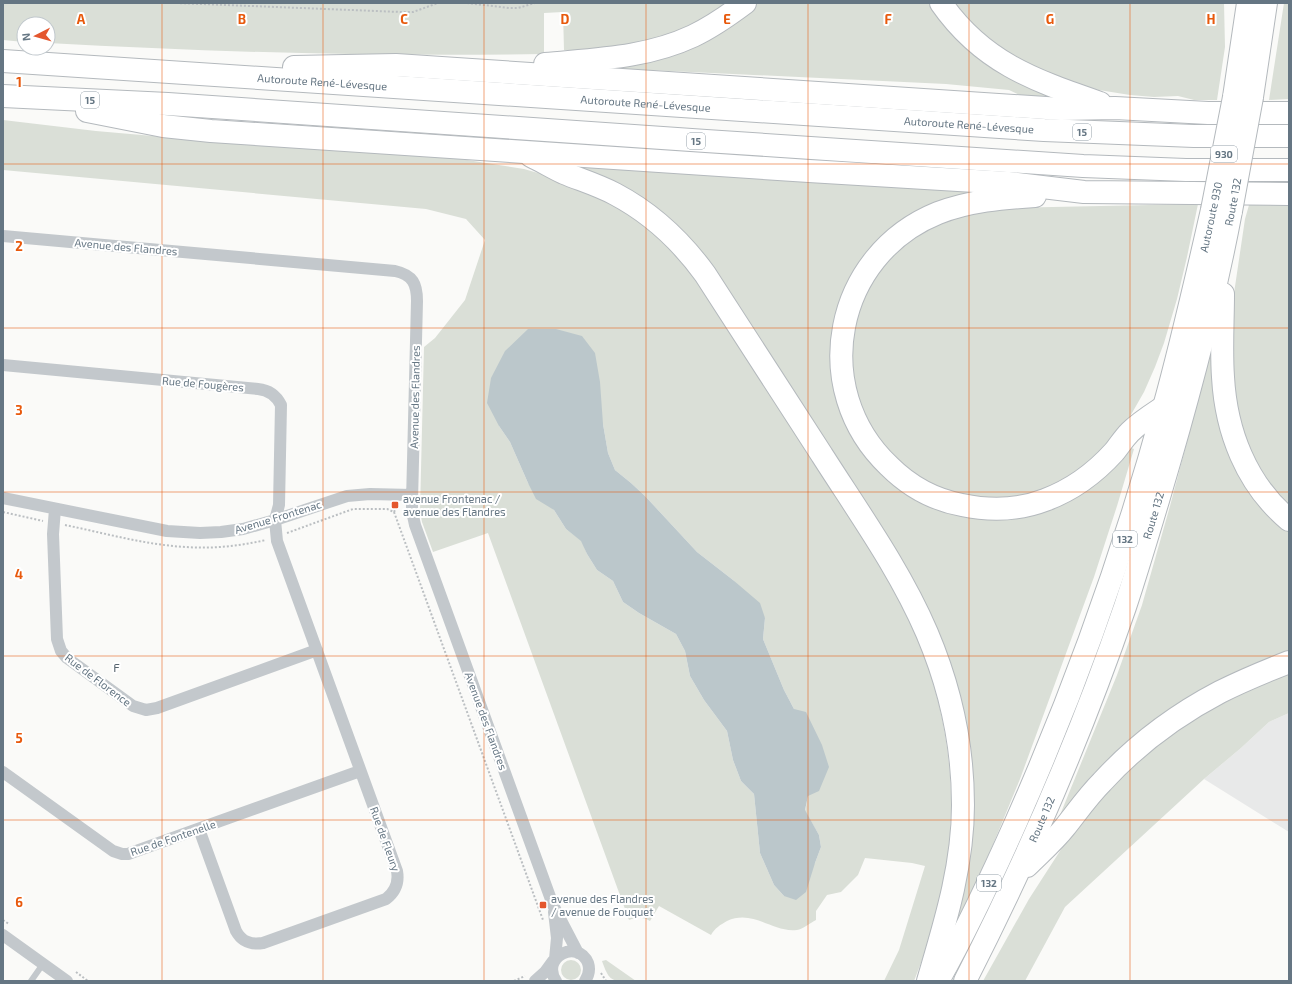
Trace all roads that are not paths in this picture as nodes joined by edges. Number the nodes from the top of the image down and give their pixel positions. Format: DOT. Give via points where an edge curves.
graph roads {
  1 [pos="745,3"];
  2 [pos="941,3"];
  3 [pos="1234,3"];
  4 [pos="1248,3"];
  5 [pos="1266,3"];
  6 [pos="1240,56"];
  7 [pos="3,61"];
  8 [pos="147,70"];
  9 [pos="478,70"];
  10 [pos="7,96"];
  11 [pos="1243,97"];
  12 [pos="1114,108"];
  13 [pos="1289,113"];
  14 [pos="1289,136"];
  15 [pos="525,152"];
  16 [pos="1289,170"];
  17 [pos="1084,192"];
  18 [pos="1289,194"];
  19 [pos="1222,210"];
  20 [pos="3,236"];
  21 [pos="1223,251"];
  22 [pos="3,365"];
  23 [pos="1165,406"];
  24 [pos="412,495"];
  25 [pos="3,498"];
  26 [pos="55,509"];
  27 [pos="275,520"];
  28 [pos="1289,520"];
  29 [pos="317,650"];
  30 [pos="1289,662"];
  31 [pos="360,771"];
  32 [pos="3,772"];
  33 [pos="199,829"];
  34 [pos="1016,876"];
  35 [pos="553,905"];
  36 [pos="4,937"];
  37 [pos="578,953"];
  38 [pos="555,960"];
  39 [pos="43,964"];
  40 [pos="590,978"];
  41 [pos="530,979"];
  42 [pos="31,981"];
  43 [pos="67,981"];
  44 [pos="556,981"];
  45 [pos="928,981"];
  46 [pos="938,981"];
  47 [pos="966,981"];
  1 -- 9 [label="highway" via="698,34 652,51 609,58"];
  2 -- 12 [label="highway" via="973,40 1009,66 1040,81"];
  3 -- 6 [label="highway"];
  4 -- 6 [label="highway"];
  5 -- 11 [label="highway"];
  6 -- 11 [label="highway"];
  7 -- 8 [label="highway, Autoroute René-Lévesque / 15"];
  8 -- 9 [label="highway" via="396,65"];
  8 -- 14 [label="highway, Autoroute René-Lévesque / 15" via="1080,132"];
  9 -- 12 [label="highway" via="1007,106"];
  10 -- 15 [label="highway" via="163,126"];
  10 -- 16 [label="highway, 15" via="176,104 1082,166"];
  11 -- 19 [label="highway, Route 132 / 132, bridge"];
  12 -- 13 [label="highway" via="1208,113"];
  15 -- 17 [label="highway" via="1008,183"];
  15 -- 45 [label="highway" via="563,173 626,200 663,226 686,248 865,522 906,589 921,619 933,648 952,713 963,805 954,888"];
  17 -- 18 [label="highway"];
  17 -- 23 [label="highway" via="1007,198 959,206 920,222 889,244 860,280 844,322 842,366 851,411 871,447 906,480 947,501 976,508 999,508 1021,507 1039,502 1075,485 1106,460 1129,432"];
  19 -- 21 [label="highway, Route 132 / 132"];
  19 -- 23 [label="highway, Autoroute 930" via="1192,299"];
  20 -- 24 [label="street, Avenue des Flandres" via="396,271 407,276 417,288"];
  21 -- 28 [label="highway" via="1222,370 1230,425 1240,454 1254,481 1268,500"];
  21 -- 34 [label="highway, Route 132 / 132" via="1204,336 1179,428 1130,593 1075,740"];
  22 -- 27 [label="street, Rue de Fougères" via="269,392 278,400 281,409 279,505"];
  23 -- 46 [label="highway, Route 132 / 132" via="1115,568 1064,707 990,879"];
  24 -- 27 [label="street, Avenue Frontenac" via="347,496"];
  24 -- 35 [label="street, Avenue des Flandres" via="412,511 417,533"];
  25 -- 26 [label="street, Avenue Frontenac"];
  26 -- 27 [label="street, Avenue Frontenac" via="167,531 190,533 231,531"];
  26 -- 29 [label="street, Rue de Florence" via="53,534 57,639 61,651 133,706 146,710 157,708"];
  27 -- 29 [label="street, Rue de Fleury" via="277,541"];
  29 -- 31 [label="street, Rue de Fleury"];
  30 -- 34 [label="highway" via="1219,692 1156,733 1102,782 1064,828"];
  31 -- 33 [label="street, Rue de Fontenelle"];
  31 -- 33 [label="street, Rue de Fleury" via="397,871 398,880 394,891 386,898 270,941 252,944 239,936"];
  32 -- 33 [label="street, Rue de Fontenelle" via="113,851 122,854 133,853"];
  34 -- 47 [label="highway, Route 132 / 132"];
  35 -- 37 [label="street, Avenue des Flandres"];
  35 -- 38 [label="street, Avenue des Flandres" via="557,938"];
  36 -- 39 [label="street"];
  37 -- 38 [label="street" via="565,952"];
  37 -- 40 [label="street, Avenue des Flandres" via="589,965"];
  38 -- 41 [label="street" via="545,972"];
  38 -- 44 [label="street, Avenue des Flandres" via="552,972"];
  39 -- 42 [label="lane"];
  39 -- 43 [label="street"];
}
